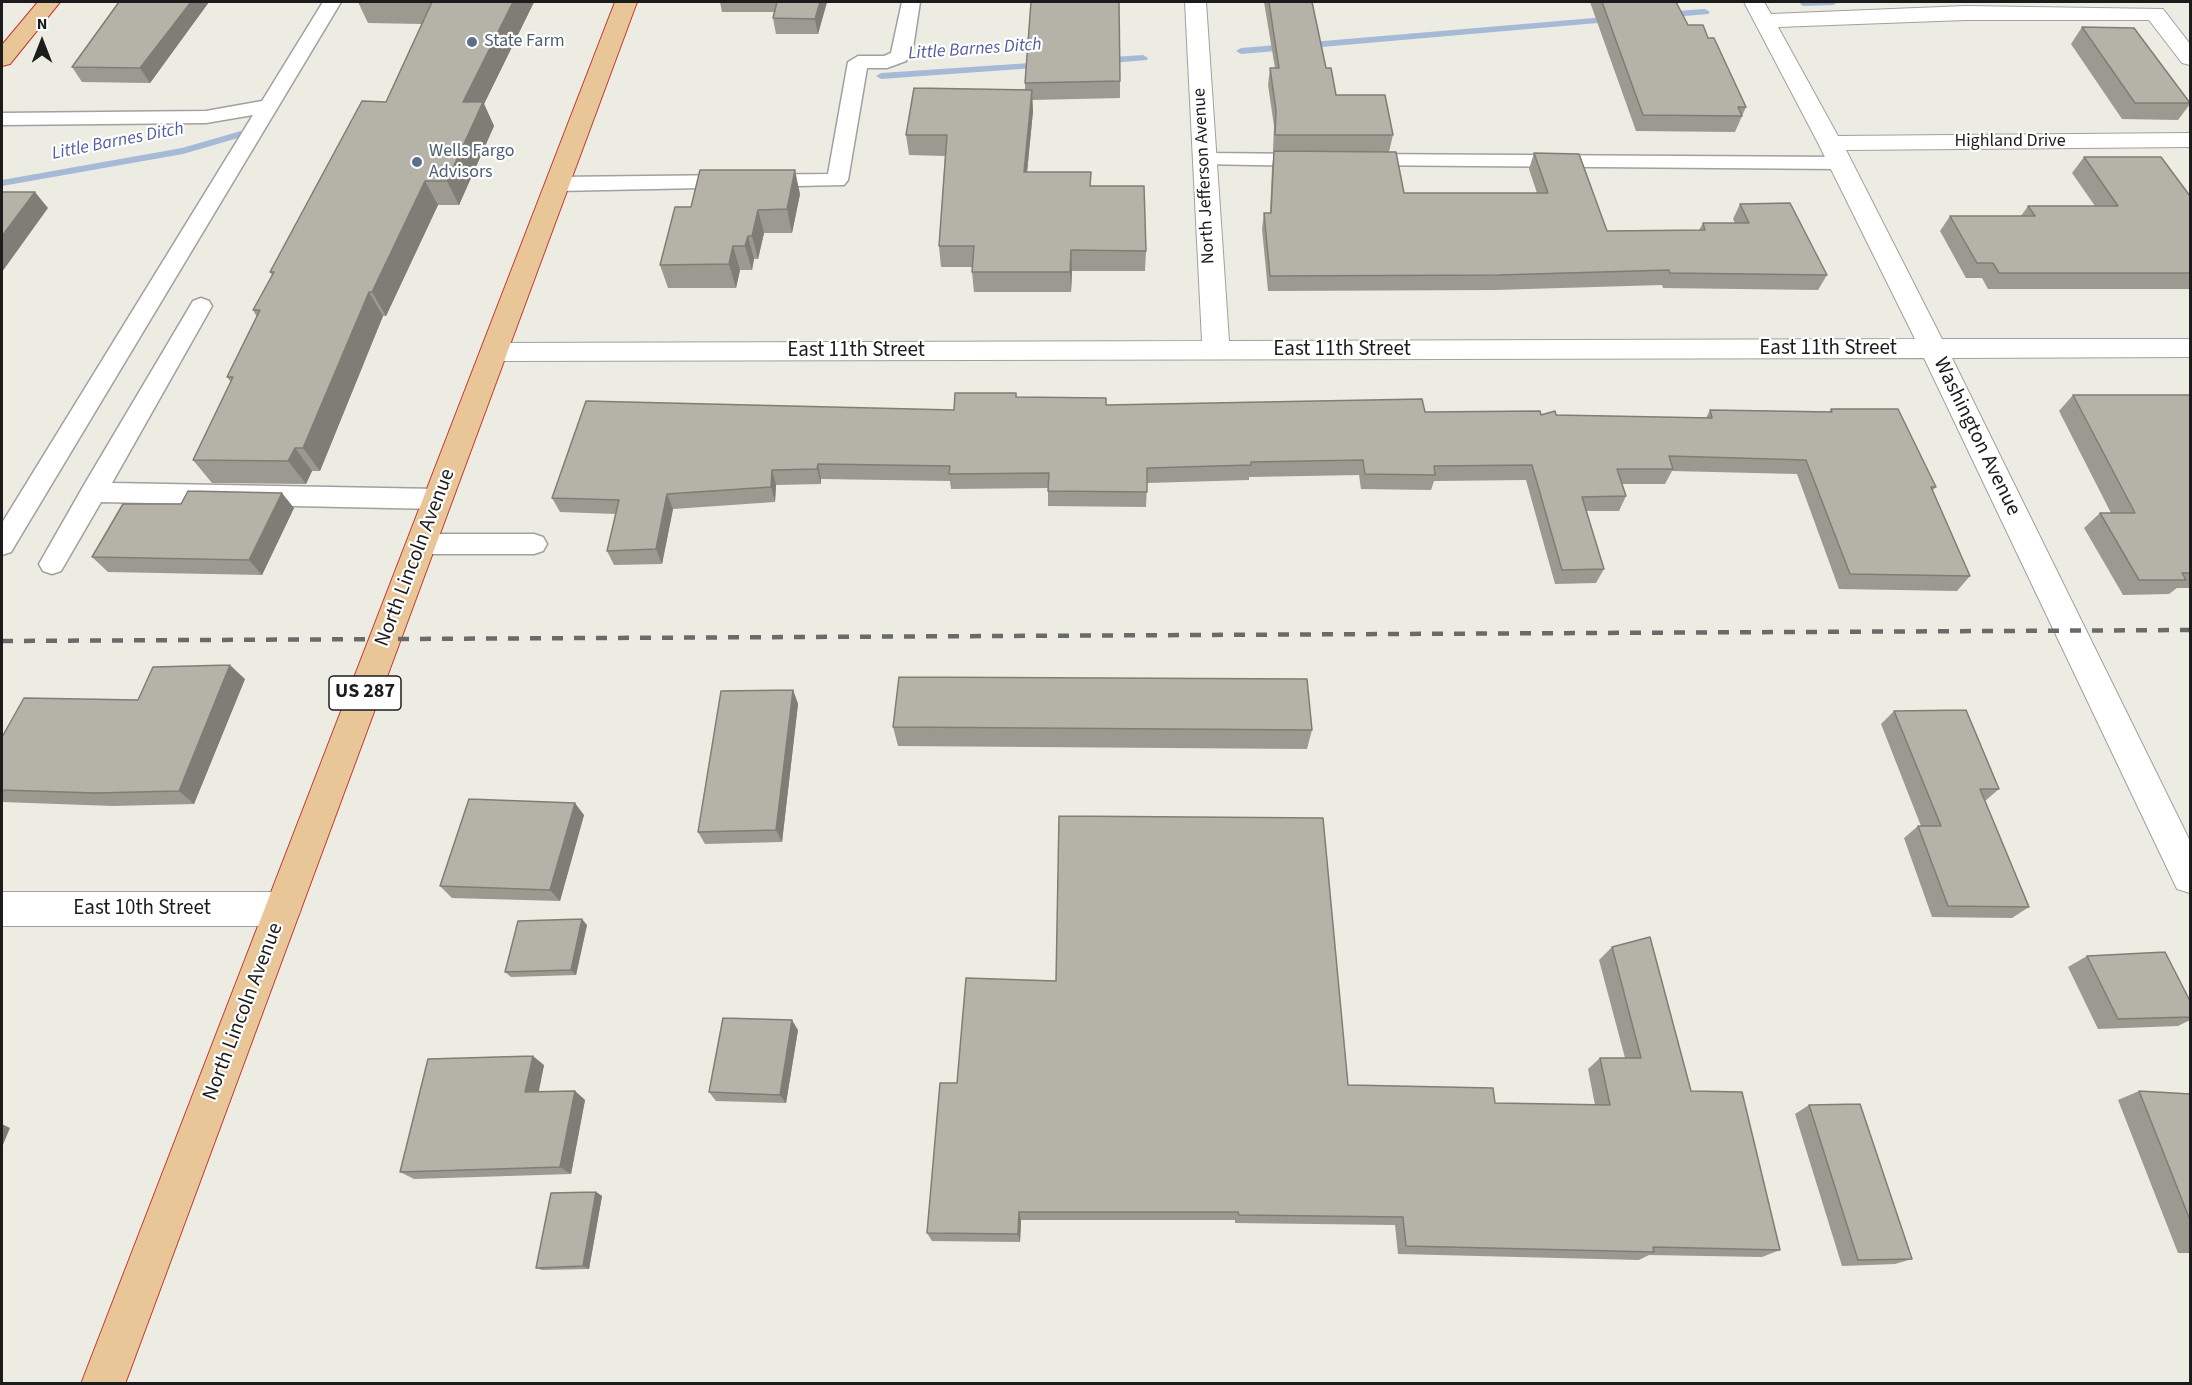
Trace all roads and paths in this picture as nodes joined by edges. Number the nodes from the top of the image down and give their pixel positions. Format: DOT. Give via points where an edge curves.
graph roads {
  1 [pos="49,2"];
  2 [pos="332,2"];
  3 [pos="626,2"];
  4 [pos="911,2"];
  5 [pos="1195,2"];
  6 [pos="1759,11"];
  7 [pos="2190,58"];
  8 [pos="2,59"];
  9 [pos="269,106"];
  10 [pos="2,119"];
  11 [pos="2190,140"];
  12 [pos="1835,153"];
  13 [pos="1204,159"];
  14 [pos="558,184"];
  15 [pos="201,306"];
  16 [pos="1933,348"];
  17 [pos="2190,348"];
  18 [pos="1216,350"];
  19 [pos="494,352"];
  20 [pos="93,492"];
  21 [pos="438,499"];
  22 [pos="421,544"];
  23 [pos="534,544"];
  24 [pos="2,545"];
  25 [pos="52,564"];
  26 [pos="2190,877"];
  27 [pos="2,909"];
  28 [pos="283,909"];
  29 [pos="104,1383"];
  1 -- 8 [label="highway"];
  2 -- 9 [label="lane"];
  3 -- 14 [label="highway, North Lincoln Avenue / US 287"];
  4 -- 14 [label="lane" via="899,57 888,62 858,62 837,180"];
  5 -- 13 [label="street, North Jefferson Avenue"];
  6 -- 7 [label="street" via="2155,14"];
  6 -- 12 [label="street, Washington Avenue"];
  9 -- 10 [label="lane" via="206,117"];
  9 -- 24 [label="lane"];
  11 -- 12 [label="street, Highland Drive"];
  12 -- 13 [label="lane"];
  12 -- 16 [label="street, Washington Avenue"];
  13 -- 18 [label="street, North Jefferson Avenue"];
  14 -- 19 [label="highway, North Lincoln Avenue / US 287"];
  15 -- 20 [label="lane"];
  16 -- 17 [label="street, East 11th Street"];
  16 -- 18 [label="street, East 11th Street"];
  16 -- 26 [label="street, Washington Avenue"];
  18 -- 19 [label="street, East 11th Street"];
  19 -- 21 [label="highway, North Lincoln Avenue / US 287"];
  20 -- 21 [label="lane"];
  20 -- 25 [label="lane"];
  21 -- 22 [label="highway, North Lincoln Avenue / US 287"];
  22 -- 23 [label="lane"];
  22 -- 28 [label="highway, North Lincoln Avenue / US 287"];
  27 -- 28 [label="street, East 10th Street"];
  28 -- 29 [label="highway, North Lincoln Avenue / US 287"];
}
